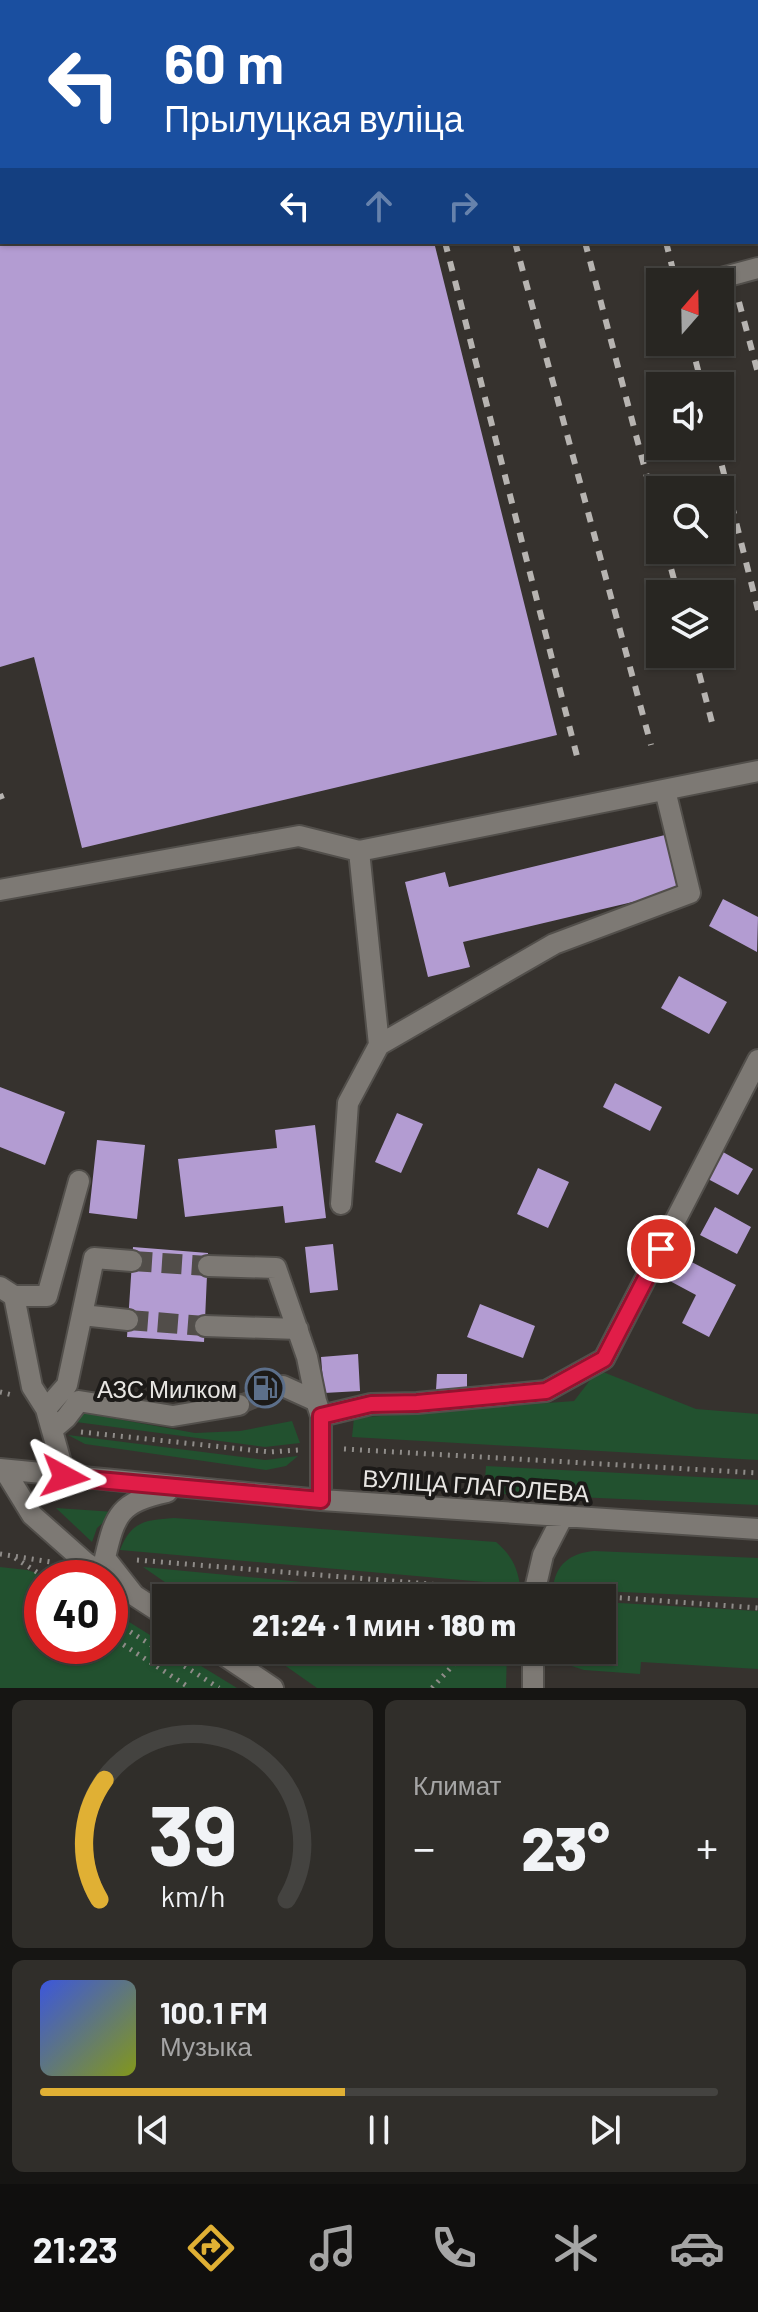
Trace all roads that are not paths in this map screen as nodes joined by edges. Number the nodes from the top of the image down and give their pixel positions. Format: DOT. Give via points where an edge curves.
graph roads {
  1 [pos="758,268"];
  2 [pos="734,274"];
  3 [pos="758,771"];
  4 [pos="665,790"];
  5 [pos="359,851"];
  6 [pos="0,890"];
  7 [pos="379,1045"];
  8 [pos="758,1060"];
  9 [pos="79,1181"];
  10 [pos="341,1204"];
  11 [pos="132,1261"];
  12 [pos="208,1266"];
  13 [pos="7,1292"];
  14 [pos="82,1315"];
  15 [pos="128,1320"];
  16 [pos="205,1326"];
  17 [pos="298,1329"];
  18 [pos="283,1386"];
  19 [pos="239,1405"];
  20 [pos="319,1408"];
  21 [pos="46,1409"];
  22 [pos="59,1424"];
  23 [pos="2,1471"];
  24 [pos="65,1477"];
  25 [pos="182,1488"];
  26 [pos="321,1500"];
  27 [pos="562,1518"];
  28 [pos="758,1529"];
  29 [pos="83,1560"];
  30 [pos="536,1584"];
  31 [pos="128,1591"];
  32 [pos="134,1595"];
  33 [pos="152,1607"];
  34 [pos="237,1664"];
  35 [pos="533,1664"];
  36 [pos="273,1688"];
  37 [pos="533,1688"];
  1 -- 2 [label="street"];
  3 -- 4 [label="street"];
  4 -- 5 [label="street"];
  4 -- 7 [label="street" via="690,893 554,944"];
  5 -- 6 [label="street" via="299,836"];
  5 -- 7 [label="street"];
  7 -- 10 [label="street" via="348,1103"];
  8 -- 20 [label="street" via="604,1359 546,1391"];
  9 -- 13 [label="street" via="47,1296"];
  11 -- 14 [label="street" via="94,1258"];
  12 -- 17 [label="street" via="276,1268"];
  13 -- 21 [label="street" via="32,1387"];
  14 -- 15 [label="street"];
  14 -- 21 [label="street" via="67,1385"];
  16 -- 17 [label="street"];
  17 -- 20 [label="street"];
  18 -- 20 [label="street"];
  19 -- 22 [label="street" via="173,1416 79,1401"];
  20 -- 26 [label="street"];
  21 -- 22 [label="street"];
  22 -- 24 [label="street"];
  23 -- 24 [label="street, ВУЛІЦА ГЛАГОЛЕВА"];
  23 -- 29 [label="street" via="32,1515"];
  24 -- 25 [label="street, ВУЛІЦА ГЛАГОЛЕВА"];
  25 -- 26 [label="street, ВУЛІЦА ГЛАГОЛЕВА"];
  25 -- 32 [label="street" via="144,1496 113,1524 105,1558"];
  26 -- 27 [label="street, ВУЛІЦА ГЛАГОЛЕВА"];
  27 -- 28 [label="street, ВУЛІЦА ГЛАГОЛЕВА"];
  27 -- 30 [label="street"];
  31 -- 32 [label="street"];
  32 -- 33 [label="street"];
  34 -- 36 [label="street"];
  35 -- 37 [label="street"];
}
